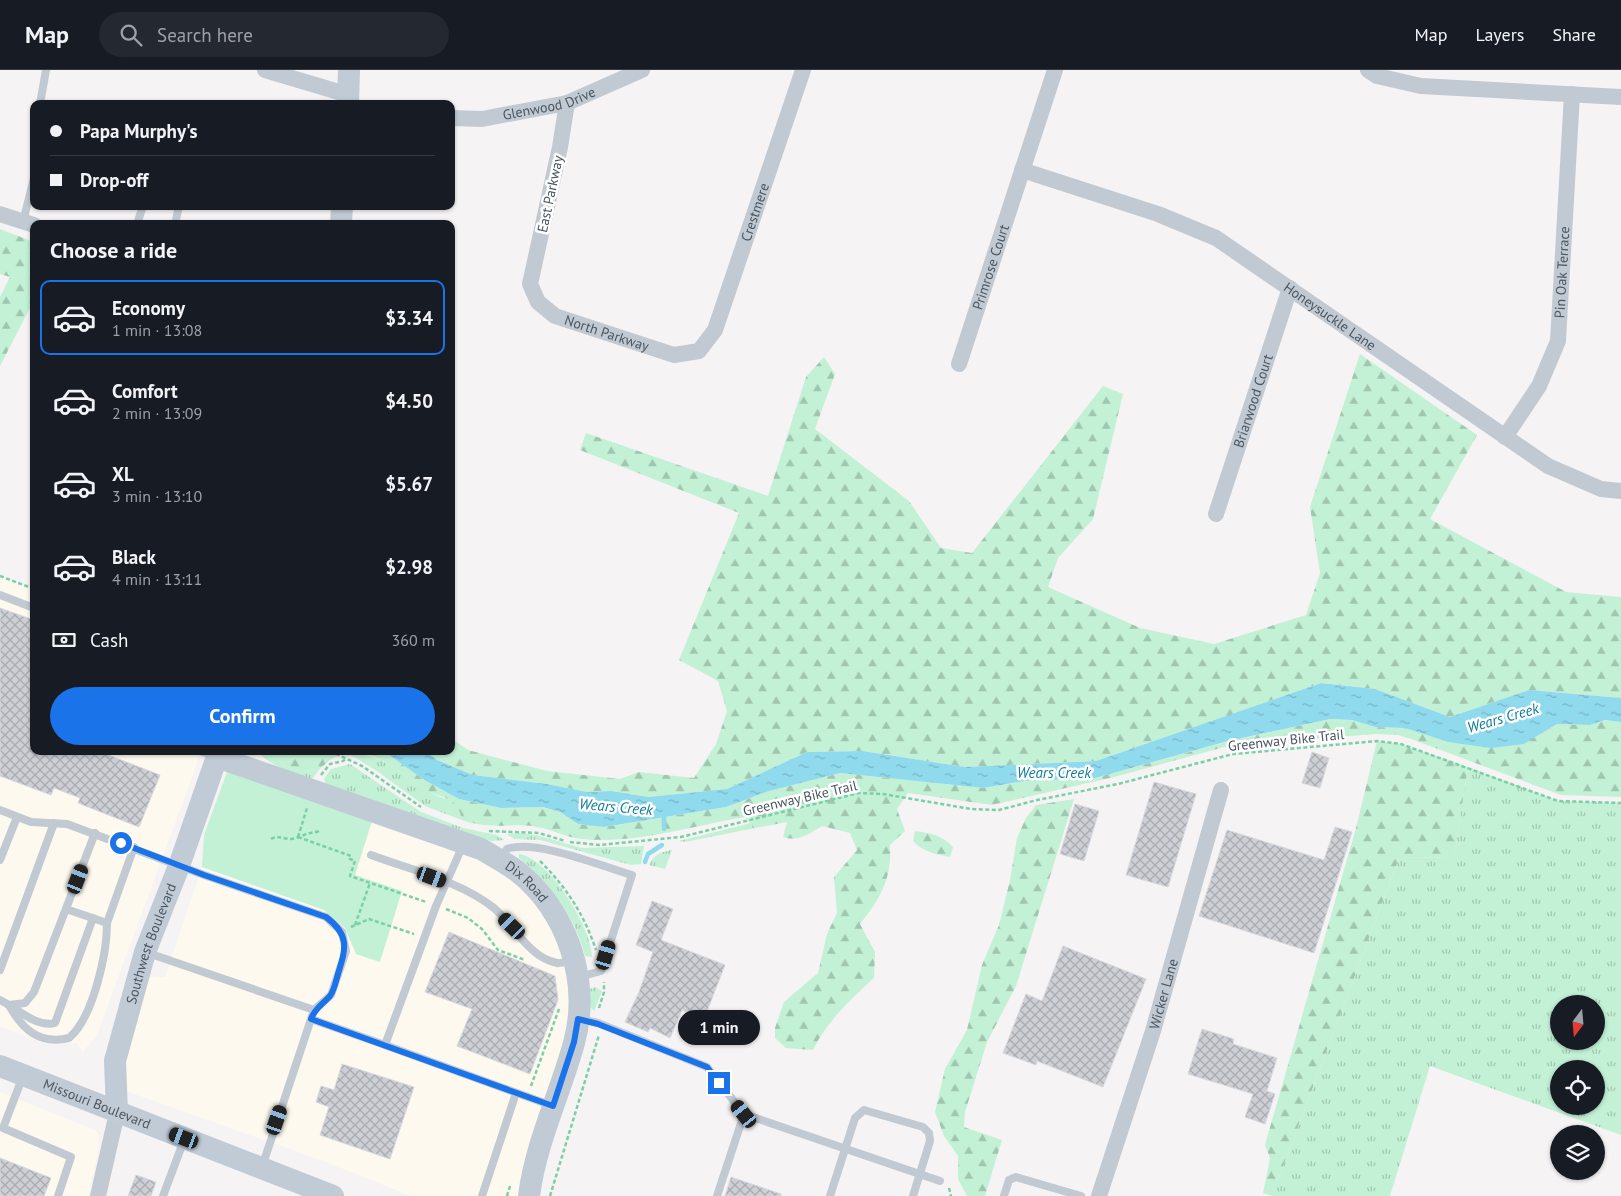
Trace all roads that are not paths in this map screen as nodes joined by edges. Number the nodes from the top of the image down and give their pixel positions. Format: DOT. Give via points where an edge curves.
graph roads {
  1 [pos="46,70"];
  2 [pos="265,70"];
  3 [pos="349,70"];
  4 [pos="642,70"];
  5 [pos="803,70"];
  6 [pos="1056,70"];
  7 [pos="1368,70"];
  8 [pos="1572,94"];
  9 [pos="1621,97"];
  10 [pos="348,99"];
  11 [pos="41,100"];
  12 [pos="567,103"];
  13 [pos="455,118"];
  14 [pos="1022,170"];
  15 [pos="30,208"];
  16 [pos="0,214"];
  17 [pos="28,223"];
  18 [pos="530,284"];
  19 [pos="1290,288"];
  20 [pos="699,351"];
  21 [pos="959,364"];
  22 [pos="1505,437"];
  23 [pos="1621,492"];
  24 [pos="1216,514"];
  25 [pos="0,595"];
  26 [pos="30,606"];
  27 [pos="211,755"];
  28 [pos="217,755"];
  29 [pos="247,755"];
  30 [pos="278,779"];
  31 [pos="1221,790"];
  32 [pos="0,810"];
  33 [pos="17,817"];
  34 [pos="54,823"];
  35 [pos="95,833"];
  36 [pos="463,843"];
  37 [pos="134,848"];
  38 [pos="370,855"];
  39 [pos="0,860"];
  40 [pos="500,860"];
  41 [pos="179,866"];
  42 [pos="448,883"];
  43 [pos="66,909"];
  44 [pos="93,918"];
  45 [pos="107,923"];
  46 [pos="145,952"];
  47 [pos="576,968"];
  48 [pos="0,970"];
  49 [pos="0,1000"];
  50 [pos="9,1005"];
  51 [pos="314,1010"];
  52 [pos="311,1019"];
  53 [pos="578,1019"];
  54 [pos="385,1046"];
  55 [pos="0,1066"];
  56 [pos="23,1075"];
  57 [pos="516,1093"];
  58 [pos="543,1103"];
  59 [pos="117,1112"];
  60 [pos="744,1114"];
  61 [pos="184,1138"];
  62 [pos="845,1150"];
  63 [pos="262,1168"];
  64 [pos="920,1174"];
  65 [pos="940,1181"];
  66 [pos="309,1192"];
  67 [pos="1061,1193"];
  68 [pos="58,1196"];
  69 [pos="98,1196"];
  70 [pos="163,1196"];
  71 [pos="333,1196"];
  72 [pos="482,1196"];
  73 [pos="529,1196"];
  74 [pos="717,1196"];
  75 [pos="830,1196"];
  76 [pos="913,1196"];
  77 [pos="1004,1196"];
  78 [pos="1081,1196"];
  79 [pos="1099,1196"];
  1 -- 11 [label="lane"];
  2 -- 10 [label="street"];
  3 -- 10 [label="main road"];
  4 -- 12 [label="street, Glenwood Drive"];
  5 -- 20 [label="street, Crestmere" via="715,330"];
  6 -- 14 [label="street, Primrose Court"];
  7 -- 8 [label="street" via="1377,76 1420,86"];
  8 -- 9 [label="street"];
  8 -- 22 [label="street, Pin Oak Terrace" via="1558,341 1539,386"];
  12 -- 13 [label="street, Glenwood Drive" via="482,119"];
  12 -- 18 [label="street, East Parkway"];
  14 -- 19 [label="street, Honeysuckle Lane" via="1158,214 1216,238"];
  14 -- 21 [label="street, Primrose Court"];
  15 -- 17 [label="lane"];
  16 -- 17 [label="street"];
  18 -- 20 [label="street, North Parkway" via="538,302 555,316 674,356"];
  19 -- 22 [label="street, Honeysuckle Lane"];
  19 -- 24 [label="street, Briarwood Court"];
  22 -- 23 [label="street, Honeysuckle Lane" via="1548,466 1601,489"];
  25 -- 26 [label="lane"];
  27 -- 41 [label="main road, Southwest Boulevard"];
  28 -- 30 [label="main road, Dix Road"];
  29 -- 30 [label="main road"];
  30 -- 36 [label="main road, Dix Road"];
  31 -- 79 [label="street, Wicker Lane" via="1153,1031"];
  32 -- 33 [label="lane"];
  33 -- 34 [label="lane" via="30,822"];
  33 -- 39 [label="lane"];
  34 -- 35 [label="lane"];
  34 -- 48 [label="lane"];
  35 -- 37 [label="lane"];
  35 -- 43 [label="lane"];
  36 -- 40 [label="main road, Dix Road"];
  36 -- 42 [label="lane"];
  37 -- 41 [label="lane"];
  37 -- 45 [label="lane"];
  38 -- 42 [label="lane"];
  40 -- 47 [label="main road, Dix Road" via="524,878 554,912 563,927"];
  40 -- 47 [label="lane" via="507,848 525,846 542,848 632,875 602,972"];
  41 -- 46 [label="main road, Southwest Boulevard"];
  41 -- 51 [label="lane" via="326,917 342,932 346,951 331,995"];
  42 -- 47 [label="lane" via="474,894 494,908 540,956"];
  42 -- 54 [label="lane" via="436,906"];
  43 -- 44 [label="lane"];
  43 -- 50 [label="lane" via="31,998 18,1005"];
  44 -- 45 [label="lane"];
  44 -- 50 [label="lane" via="55,1023 38,1022"];
  45 -- 50 [label="lane" via="107,938 91,998 82,1024 69,1038 37,1037 24,1027"];
  46 -- 51 [label="lane"];
  46 -- 59 [label="main road, Southwest Boulevard" via="114,1061"];
  47 -- 53 [label="main road, Dix Road"];
  49 -- 50 [label="lane"];
  51 -- 52 [label="lane"];
  52 -- 54 [label="lane"];
  52 -- 63 [label="lane"];
  53 -- 58 [label="main road, Dix Road" via="574,1042"];
  53 -- 60 [label="lane" via="707,1067"];
  54 -- 57 [label="lane"];
  55 -- 56 [label="main road, Missouri Boulevard"];
  56 -- 59 [label="main road, Missouri Boulevard"];
  56 -- 68 [label="lane" via="3,1128 71,1157"];
  57 -- 58 [label="lane"];
  57 -- 72 [label="lane"];
  58 -- 73 [label="main road, Dix Road"];
  59 -- 61 [label="main road, Missouri Boulevard"];
  59 -- 69 [label="street"];
  60 -- 62 [label="lane"];
  60 -- 74 [label="lane"];
  61 -- 63 [label="main road, Missouri Boulevard"];
  61 -- 70 [label="lane"];
  62 -- 64 [label="lane"];
  62 -- 64 [label="lane" via="860,1111 923,1127 929,1133 930,1141"];
  62 -- 75 [label="lane"];
  63 -- 66 [label="main road, Missouri Boulevard"];
  64 -- 65 [label="lane"];
  64 -- 76 [label="lane"];
  66 -- 71 [label="main road, Missouri Boulevard"];
  67 -- 77 [label="lane" via="1016,1177 1009,1180"];
  67 -- 78 [label="lane"];
}
